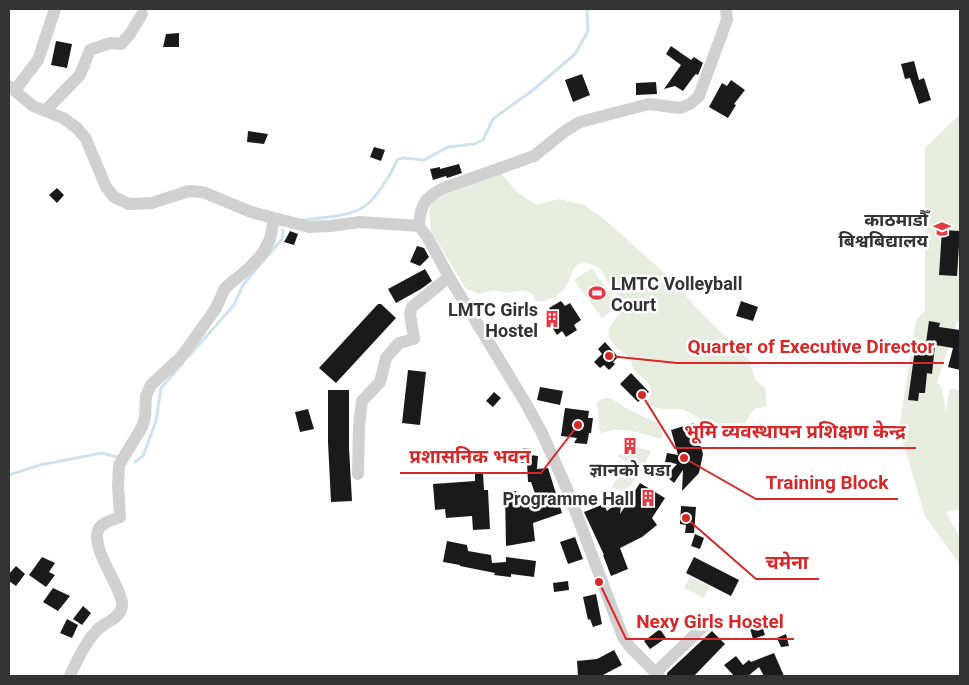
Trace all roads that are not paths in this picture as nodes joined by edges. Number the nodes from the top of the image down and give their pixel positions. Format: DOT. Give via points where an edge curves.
graph roads {
  1 [pos="56,9"];
  2 [pos="726,9"];
  3 [pos="142,14"];
  4 [pos="12,88"];
  5 [pos="45,111"];
  6 [pos="276,219"];
  7 [pos="419,226"];
  8 [pos="449,277"];
  9 [pos="358,474"];
  10 [pos="708,622"];
  11 [pos="657,674"];
  12 [pos="70,676"];
  1 -- 4 [label="street" via="38,60"];
  2 -- 7 [label="street" via="727,20 699,96 690,104 680,108 649,104 580,122 534,156 430,195 419,215"];
  3 -- 5 [label="street" via="122,44 110,42 90,50 80,75"];
  4 -- 5 [label="street"];
  5 -- 6 [label="street" via="63,118 86,139 106,187 114,197 129,204 152,203 189,191 203,192"];
  6 -- 7 [label="street" via="320,227 360,222"];
  6 -- 12 [label="street" via="263,253 225,288 203,328 182,356 151,385 146,396 142,427 119,465 120,517 97,531 97,542 122,602 121,610 89,641"];
  7 -- 8 [label="street"];
  8 -- 9 [label="street" via="412,307 414,338 399,344 386,358 380,382 362,401"];
  8 -- 11 [label="street" via="546,440 623,637"];
  10 -- 11 [label="street"];
}
